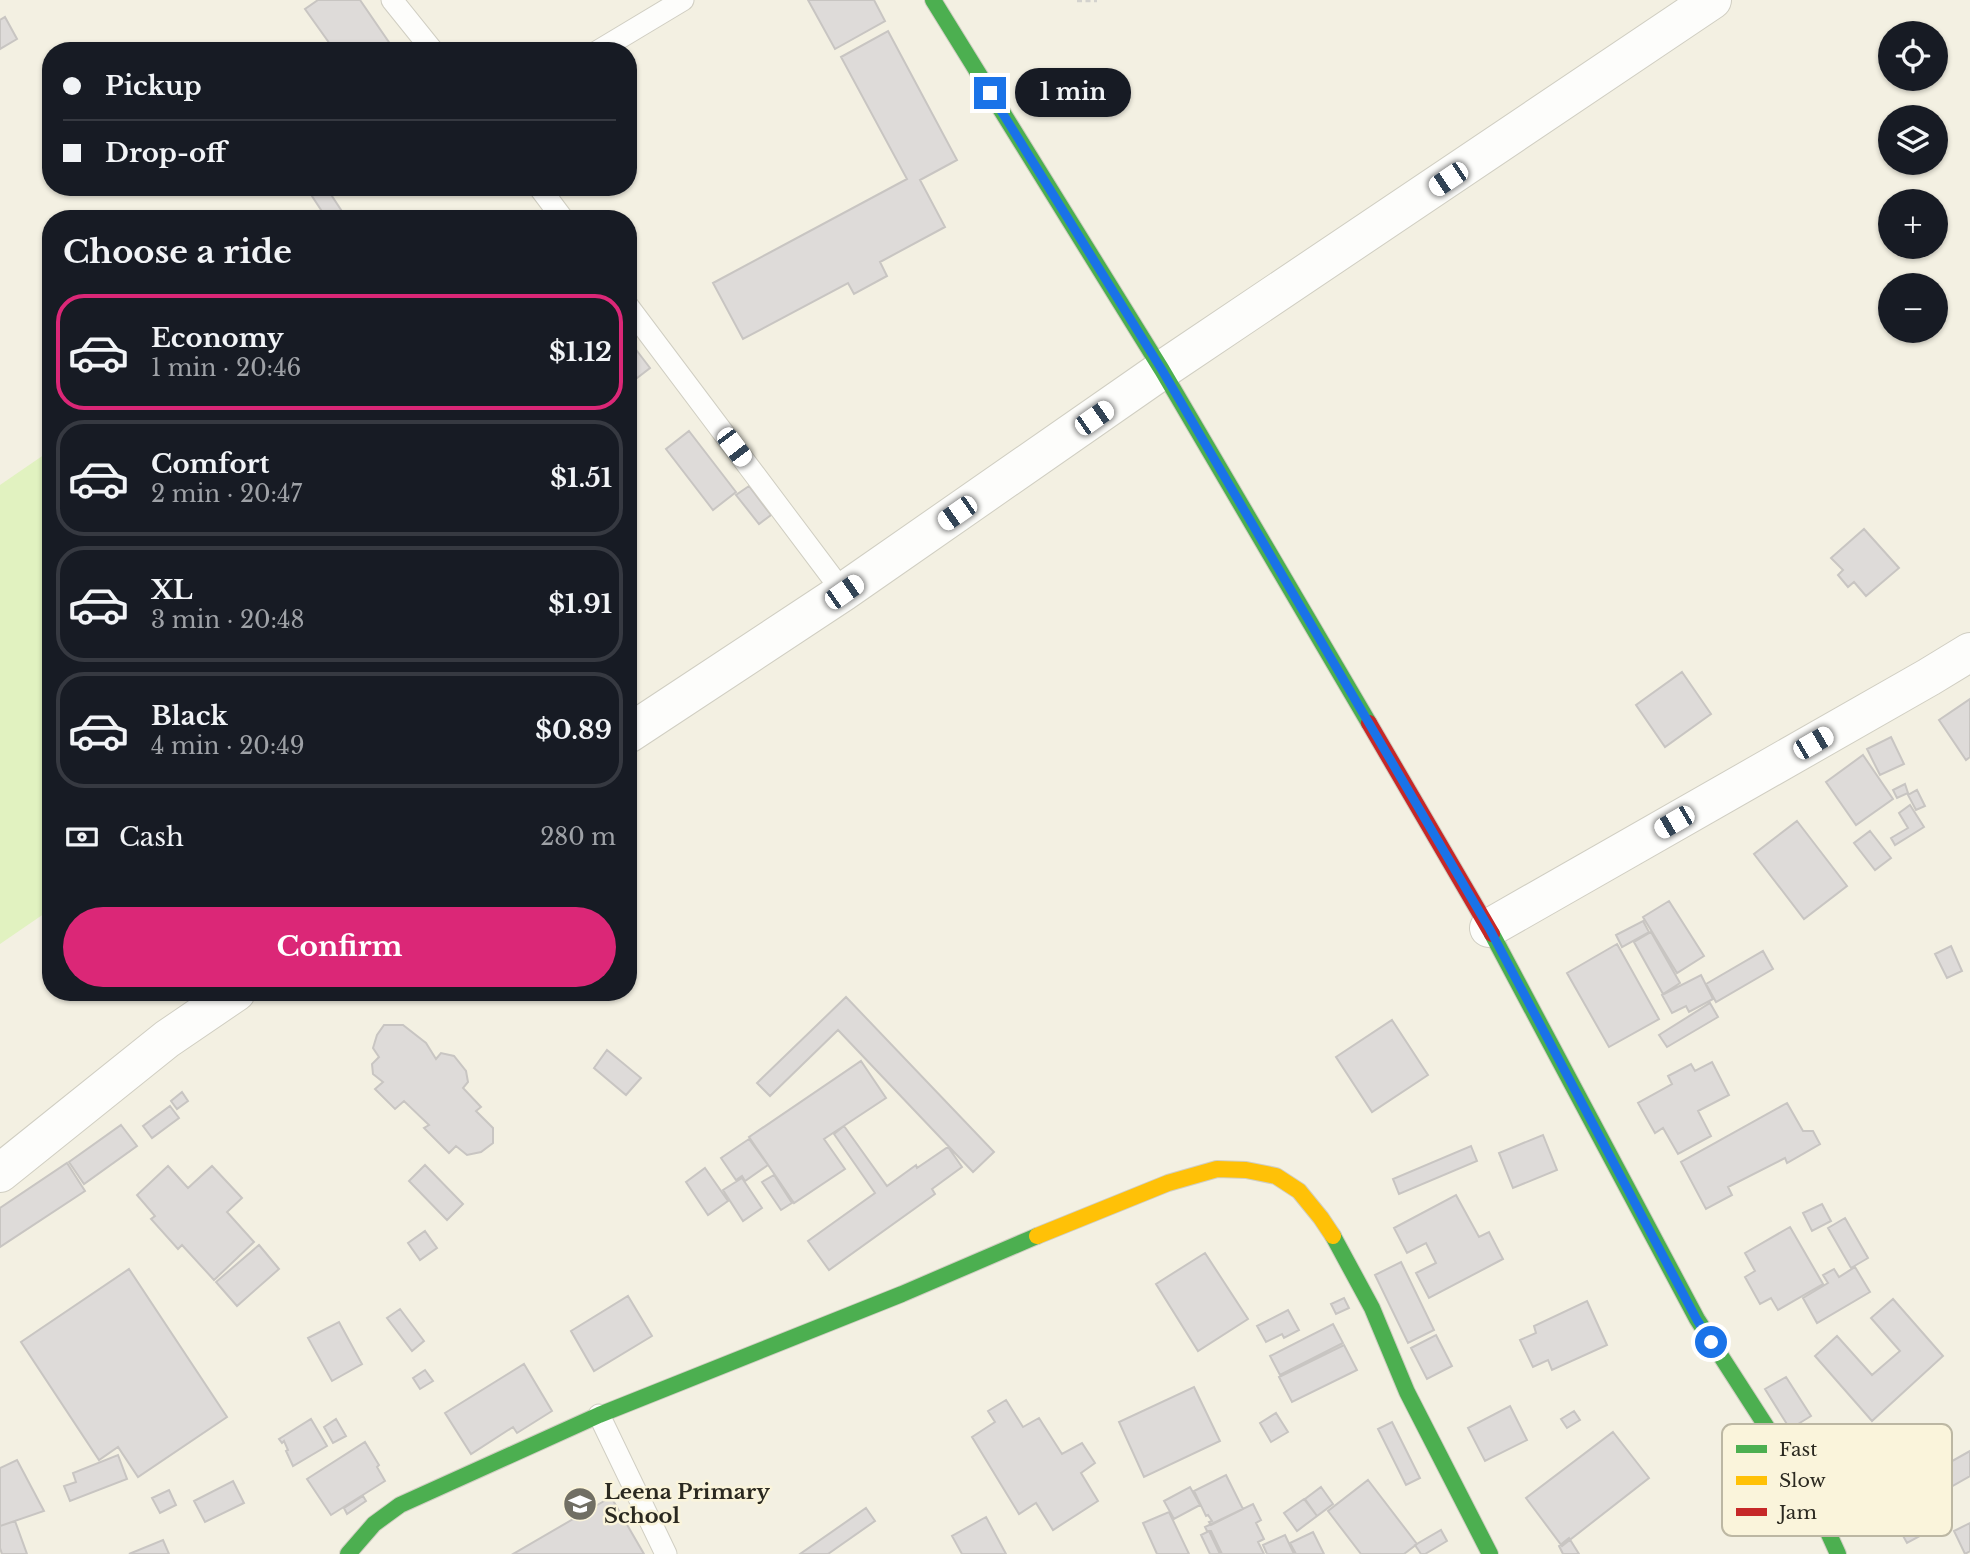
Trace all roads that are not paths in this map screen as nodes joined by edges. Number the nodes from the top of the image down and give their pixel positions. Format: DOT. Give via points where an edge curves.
graph roads {
  1 [pos="392,0"];
  2 [pos="683,0"];
  3 [pos="933,0"];
  4 [pos="1712,0"];
  5 [pos="426,42"];
  6 [pos="613,42"];
  7 [pos="637,318"];
  8 [pos="1162,370"];
  9 [pos="844,592"];
  10 [pos="1970,652"];
  11 [pos="637,728"];
  12 [pos="1489,928"];
  13 [pos="223,1001"];
  14 [pos="0,1173"];
  15 [pos="598,1415"];
  16 [pos="1764,1424"];
  17 [pos="1830,1536"];
  18 [pos="348,1554"];
  19 [pos="666,1554"];
  20 [pos="1490,1554"];
  21 [pos="1838,1554"];
  1 -- 5 [label="lane"];
  2 -- 6 [label="lane"];
  3 -- 8 [label="street"];
  4 -- 8 [label="street"];
  7 -- 9 [label="lane"];
  8 -- 9 [label="street"];
  8 -- 12 [label="street"];
  9 -- 11 [label="street"];
  10 -- 12 [label="street"];
  12 -- 16 [label="street" via="1697,1320"];
  13 -- 14 [label="street" via="167,1039"];
  15 -- 18 [label="street" via="400,1505 374,1524"];
  15 -- 19 [label="lane"];
  15 -- 20 [label="street" via="1168,1183 1217,1169 1246,1170 1276,1176 1299,1191 1339,1246"];
  17 -- 21 [label="street"];
}
